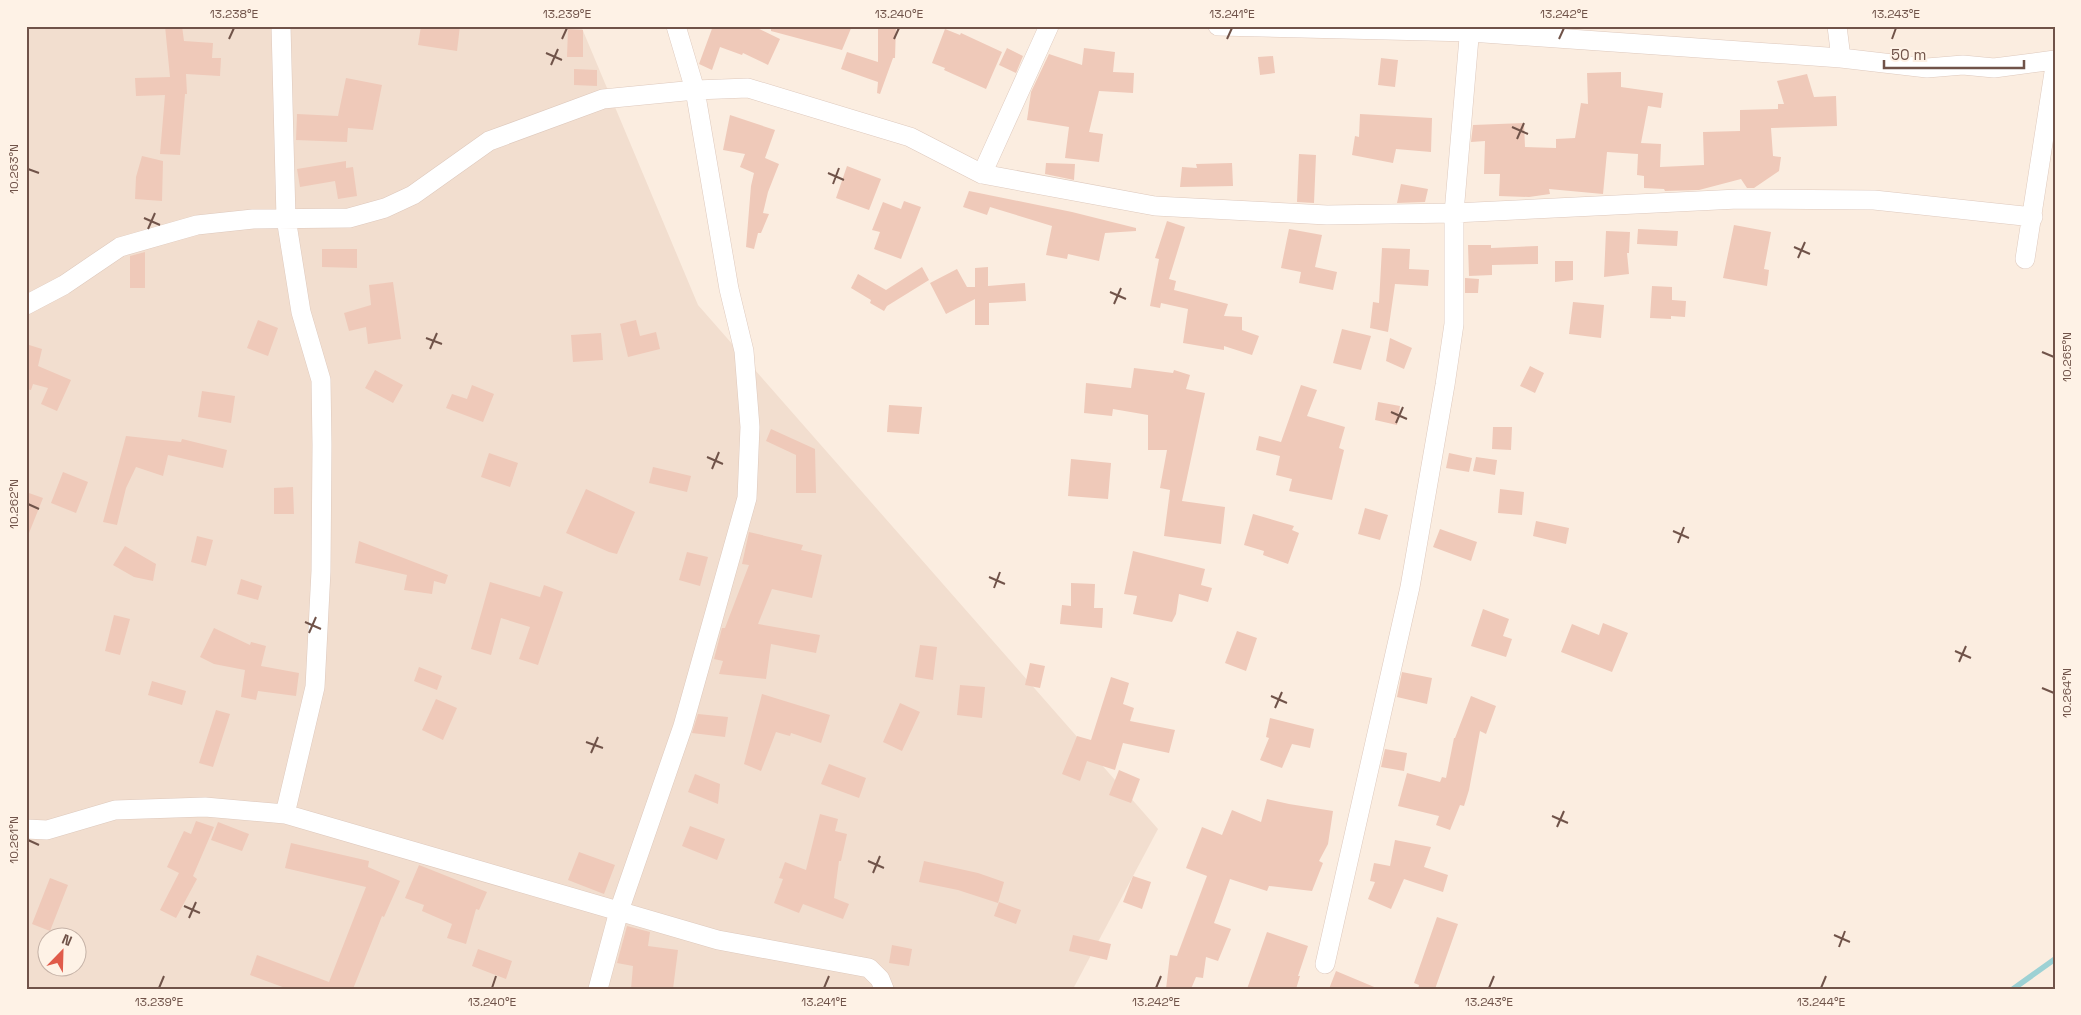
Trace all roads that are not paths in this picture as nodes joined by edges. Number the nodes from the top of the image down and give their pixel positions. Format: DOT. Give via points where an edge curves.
graph roads {
  1 [pos="281,26"];
  2 [pos="676,26"];
  3 [pos="1049,26"];
  4 [pos="1218,26"];
  5 [pos="1837,26"];
  6 [pos="1470,29"];
  7 [pos="1841,58"];
  8 [pos="2055,60"];
  9 [pos="2055,66"];
  10 [pos="695,90"];
  11 [pos="982,174"];
  12 [pos="1454,213"];
  13 [pos="2033,217"];
  14 [pos="286,218"];
  15 [pos="2025,259"];
  16 [pos="26,305"];
  17 [pos="285,814"];
  18 [pos="26,829"];
  19 [pos="618,911"];
  20 [pos="1325,964"];
  21 [pos="598,989"];
  22 [pos="884,989"];
  1 -- 14 [label="street"];
  2 -- 10 [label="street"];
  3 -- 11 [label="street"];
  4 -- 6 [label="street"];
  5 -- 7 [label="street"];
  6 -- 7 [label="street"];
  6 -- 12 [label="street"];
  7 -- 8 [label="street" via="1927,68 1963,65 1994,68"];
  9 -- 13 [label="street"];
  10 -- 11 [label="street" via="748,88 910,137"];
  10 -- 14 [label="street" via="603,99 489,141 413,195 385,208 348,218"];
  10 -- 19 [label="street" via="729,289 744,351 750,427 747,498 683,726"];
  11 -- 12 [label="street" via="1155,206 1327,215"];
  12 -- 13 [label="street" via="1738,199 1874,200"];
  12 -- 20 [label="street" via="1454,324 1445,385 1410,587"];
  13 -- 15 [label="street"];
  14 -- 16 [label="street" via="197,225 120,247 64,285"];
  14 -- 17 [label="street" via="301,312 321,380 322,445 321,571 315,687"];
  17 -- 18 [label="street" via="204,807 115,810 47,830"];
  17 -- 19 [label="street"];
  19 -- 21 [label="street"];
  19 -- 22 [label="street" via="718,940 869,968 880,979"];
}
